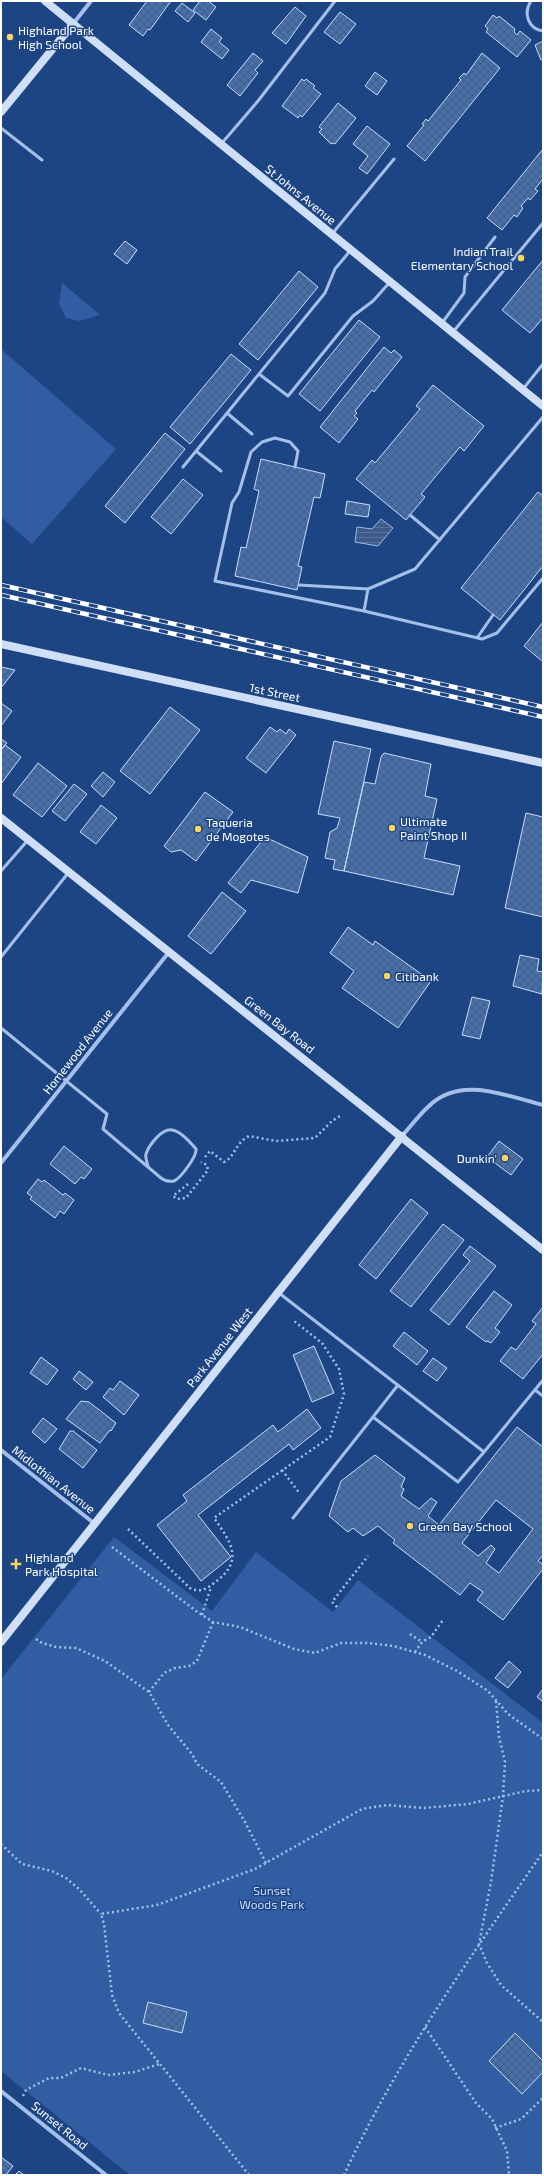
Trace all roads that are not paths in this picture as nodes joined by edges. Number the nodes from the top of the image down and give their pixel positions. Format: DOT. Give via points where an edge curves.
graph roads {
  1 [pos="45,1"];
  2 [pos="91,1"];
  3 [pos="335,1"];
  4 [pos="531,1"];
  5 [pos="73,24"];
  6 [pos="543,31"];
  7 [pos="1,112"];
  8 [pos="1,128"];
  9 [pos="221,144"];
  10 [pos="394,159"];
  11 [pos="42,160"];
  12 [pos="543,223"];
  13 [pos="332,234"];
  14 [pos="495,237"];
  15 [pos="351,250"];
  16 [pos="390,281"];
  17 [pos="442,323"];
  18 [pos="453,332"];
  19 [pos="543,364"];
  20 [pos="259,374"];
  21 [pos="523,389"];
  22 [pos="543,406"];
  23 [pos="227,413"];
  24 [pos="543,417"];
  25 [pos="252,434"];
  26 [pos="196,451"];
  27 [pos="183,467"];
  28 [pos="295,467"];
  29 [pos="220,471"];
  30 [pos="410,515"];
  31 [pos="440,540"];
  32 [pos="543,578"];
  33 [pos="298,585"];
  34 [pos="368,589"];
  35 [pos="364,611"];
  36 [pos="493,615"];
  37 [pos="477,638"];
  38 [pos="1,644"];
  39 [pos="543,763"];
  40 [pos="1,818"];
  41 [pos="28,840"];
  42 [pos="1,871"];
  43 [pos="69,872"];
  44 [pos="169,952"];
  45 [pos="1,957"];
  46 [pos="1,1028"];
  47 [pos="67,1080"];
  48 [pos="543,1105"];
  49 [pos="402,1136"];
  50 [pos="1,1163"];
  51 [pos="148,1166"];
  52 [pos="543,1250"];
  53 [pos="278,1292"];
  54 [pos="543,1380"];
  55 [pos="398,1385"];
  56 [pos="535,1390"];
  57 [pos="543,1396"];
  58 [pos="374,1417"];
  59 [pos="1,1450"];
  60 [pos="484,1452"];
  61 [pos="293,1518"];
  62 [pos="95,1524"];
  63 [pos="1,1642"];
  64 [pos="1,2091"];
  65 [pos="106,2175"];
  1 -- 5 [label="street, St Johns Avenue"];
  2 -- 5 [label="street"];
  3 -- 9 [label="lane" via="258,101"];
  4 -- 6 [label="lane" via="527,18 534,28"];
  5 -- 7 [label="street"];
  5 -- 9 [label="street, St Johns Avenue"];
  8 -- 11 [label="lane"];
  9 -- 13 [label="street, St Johns Avenue"];
  10 -- 13 [label="lane"];
  12 -- 18 [label="lane"];
  13 -- 15 [label="street, St Johns Avenue"];
  14 -- 17 [label="lane" via="465,278 464,293"];
  15 -- 16 [label="street, St Johns Avenue"];
  15 -- 20 [label="lane" via="335,268 325,293"];
  16 -- 17 [label="street, St Johns Avenue"];
  16 -- 20 [label="lane" via="373,301 353,316 288,396"];
  17 -- 18 [label="street, St Johns Avenue"];
  18 -- 21 [label="street, St Johns Avenue"];
  19 -- 21 [label="lane"];
  20 -- 23 [label="lane"];
  21 -- 22 [label="street, St Johns Avenue"];
  23 -- 25 [label="lane"];
  23 -- 26 [label="lane"];
  24 -- 31 [label="lane"];
  26 -- 27 [label="lane"];
  26 -- 29 [label="lane"];
  28 -- 35 [label="lane" via="298,451 290,442 275,438 262,442 251,452 239,492 232,503 215,581"];
  30 -- 31 [label="lane"];
  31 -- 34 [label="lane" via="415,569"];
  32 -- 37 [label="lane" via="497,633 482,639"];
  33 -- 34 [label="lane"];
  34 -- 35 [label="lane"];
  35 -- 37 [label="lane"];
  36 -- 37 [label="lane"];
  38 -- 39 [label="street, 1st Street"];
  40 -- 41 [label="street, Green Bay Road"];
  41 -- 42 [label="lane"];
  41 -- 43 [label="street, Green Bay Road"];
  43 -- 44 [label="street, Green Bay Road"];
  43 -- 45 [label="lane"];
  44 -- 47 [label="street, Homewood Avenue"];
  44 -- 49 [label="street, Green Bay Road"];
  46 -- 47 [label="lane"];
  47 -- 50 [label="street, Homewood Avenue"];
  47 -- 51 [label="lane" via="107,1114 103,1129"];
  48 -- 49 [label="street, Park Avenue West" via="471,1089 444,1094 429,1105"];
  49 -- 52 [label="street, Green Bay Road"];
  49 -- 53 [label="street, Park Avenue West"];
  51 -- 51 [label="lane" via="161,1178 173,1181 195,1156 196,1149 175,1131 164,1131 149,1148 146,1159"];
  53 -- 55 [label="lane"];
  53 -- 62 [label="street, Park Avenue West"];
  54 -- 56 [label="lane"];
  55 -- 58 [label="lane"];
  55 -- 60 [label="lane"];
  56 -- 57 [label="lane"];
  56 -- 60 [label="lane"];
  58 -- 60 [label="lane" via="458,1482"];
  58 -- 61 [label="lane"];
  59 -- 62 [label="street, Midlothian Avenue"];
  62 -- 63 [label="street, Park Avenue West"];
  64 -- 65 [label="street, Sunset Road"];
}
